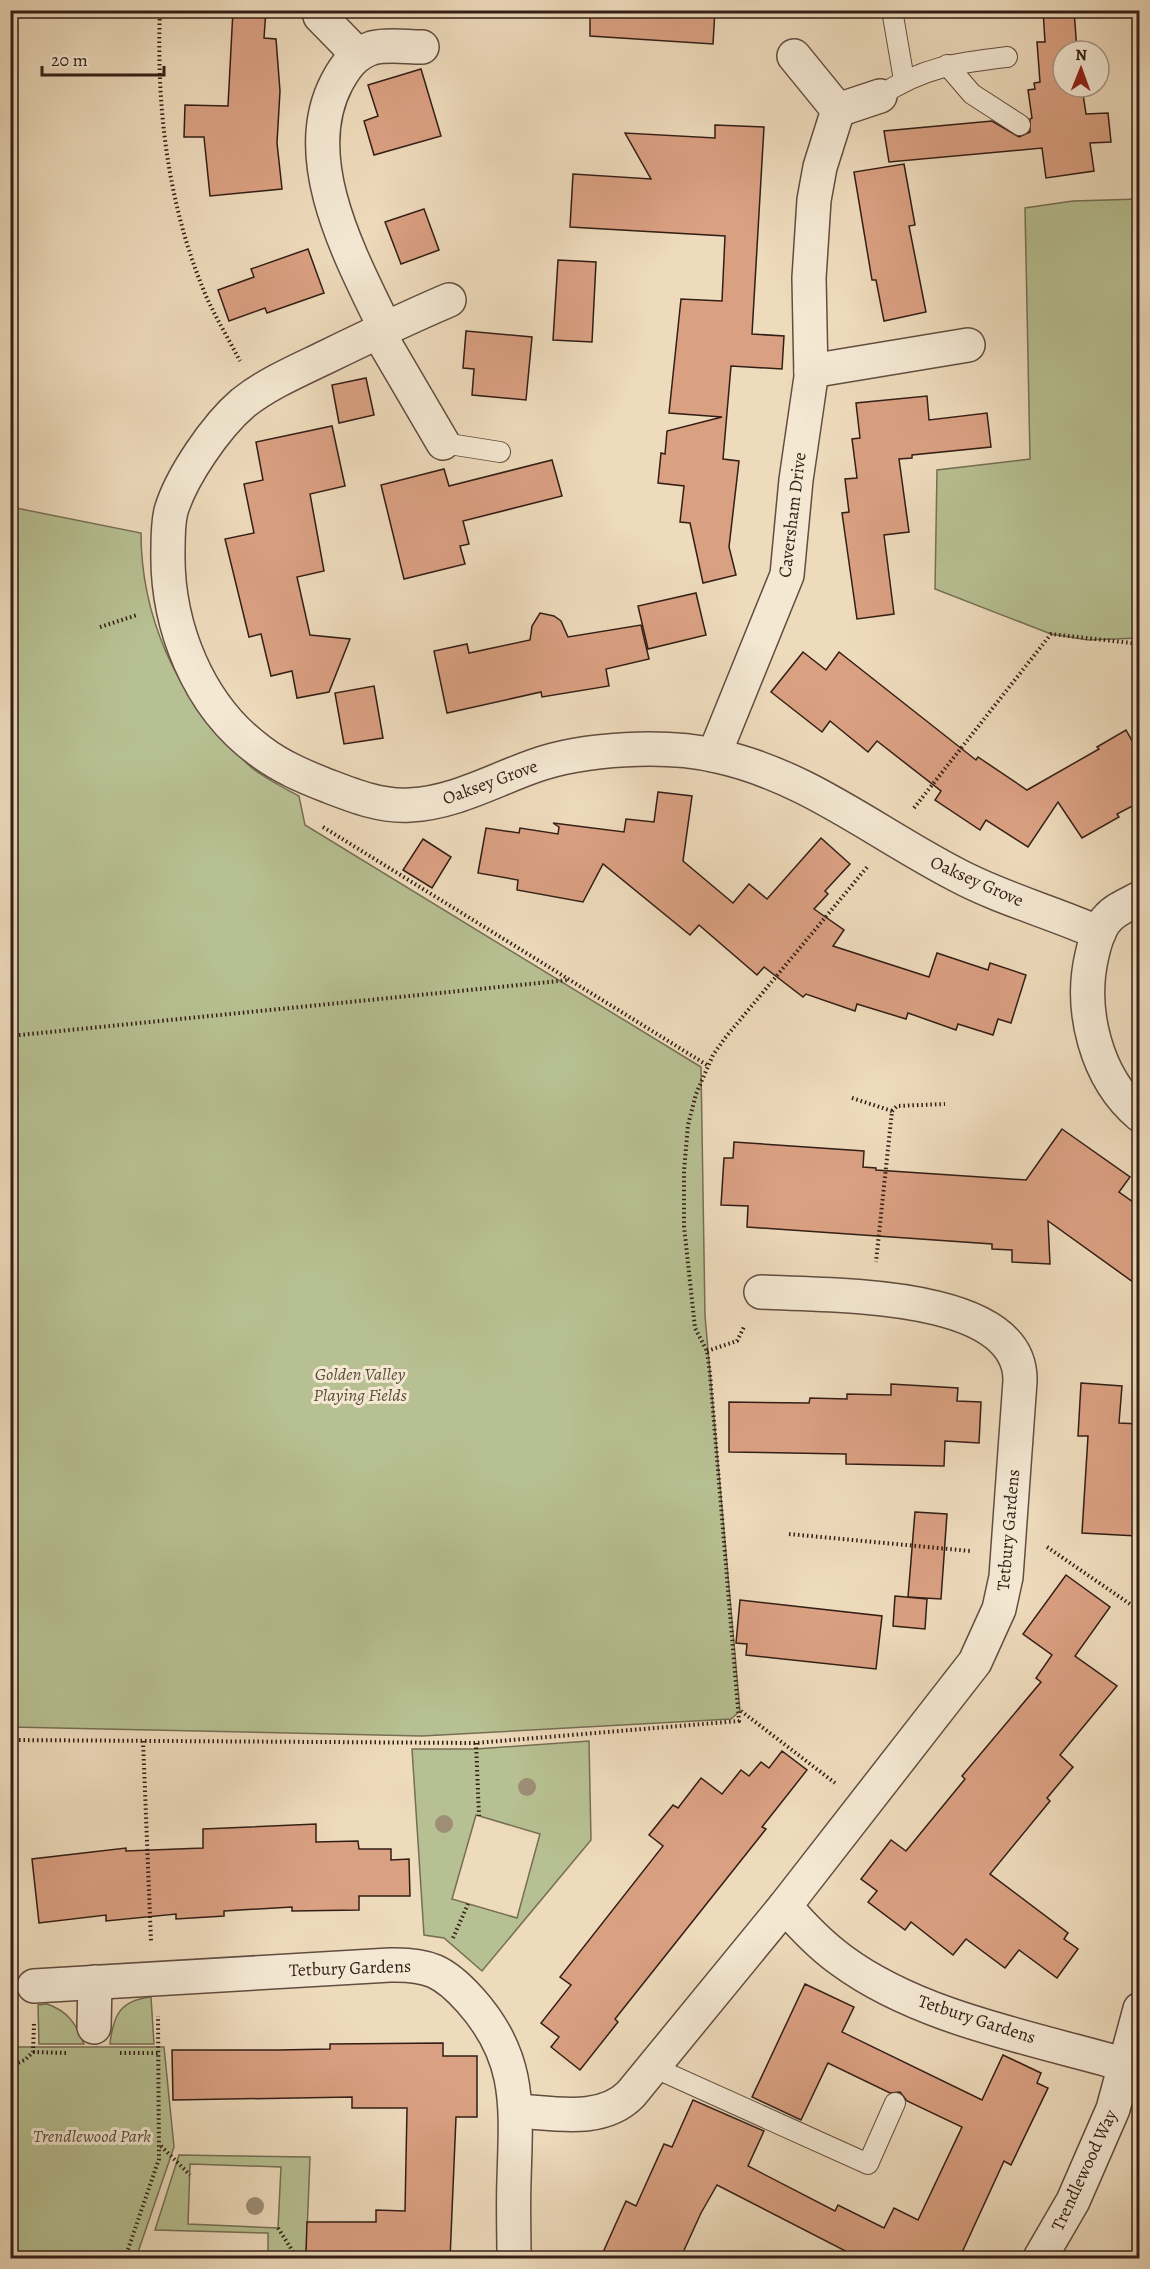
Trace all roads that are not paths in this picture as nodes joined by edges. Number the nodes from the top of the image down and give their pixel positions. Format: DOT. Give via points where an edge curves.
graph roads {
  1 [pos="892,10"];
  2 [pos="320,16"];
  3 [pos="422,47"];
  4 [pos="358,55"];
  5 [pos="794,56"];
  6 [pos="1007,57"];
  7 [pos="947,65"];
  8 [pos="892,88"];
  9 [pos="838,110"];
  10 [pos="1020,125"];
  11 [pos="449,300"];
  12 [pos="382,330"];
  13 [pos="968,345"];
  14 [pos="811,371"];
  15 [pos="443,443"];
  16 [pos="500,452"];
  17 [pos="714,755"];
  18 [pos="1140,898"];
  19 [pos="1099,933"];
  20 [pos="1140,1115"];
  21 [pos="761,1292"];
  22 [pos="785,1906"];
  23 [pos="95,1982"];
  24 [pos="34,1986"];
  25 [pos="1140,2009"];
  26 [pos="94,2026"];
  27 [pos="1126,2065"];
  28 [pos="653,2067"];
  29 [pos="895,2103"];
  30 [pos="517,2111"];
  31 [pos="518,2256"];
  32 [pos="1040,2259"];
  1 -- 8 [label="lane"];
  2 -- 4 [label="street"];
  3 -- 4 [label="street" via="375,48"];
  4 -- 12 [label="street" via="340,76 327,103 324,152 339,226"];
  5 -- 9 [label="street"];
  6 -- 7 [label="lane"];
  7 -- 8 [label="lane"];
  7 -- 10 [label="lane" via="972,94"];
  8 -- 9 [label="street"];
  9 -- 14 [label="street, Caversham Drive" via="814,200 809,278"];
  11 -- 12 [label="street, Oaksey Grove"];
  12 -- 15 [label="street"];
  12 -- 17 [label="street, Oaksey Grove" via="257,393 232,413 177,493 170,515 167,567 178,630 205,692 225,719 260,752 294,772 351,795 411,806 460,795 532,766 579,754 681,751"];
  13 -- 14 [label="street"];
  14 -- 17 [label="street, Caversham Drive" via="787,575"];
  15 -- 16 [label="lane"];
  17 -- 19 [label="street, Oaksey Grove" via="809,788 890,839 992,892"];
  18 -- 19 [label="street" via="1113,913"];
  19 -- 20 [label="street" via="1088,981 1096,1047 1117,1091"];
  21 -- 22 [label="street, Tetbury Gardens" via="924,1305 970,1318 998,1334 1015,1352 1020,1381 1009,1544 1001,1601 984,1648"];
  22 -- 27 [label="street, Tetbury Gardens" via="817,1941 843,1961 906,1996 969,2020"];
  22 -- 28 [label="street, Tetbury Gardens"];
  23 -- 24 [label="street, Tetbury Gardens"];
  23 -- 26 [label="street"];
  23 -- 30 [label="street, Tetbury Gardens" via="390,1965 432,1969 461,1990 496,2034 512,2073"];
  25 -- 27 [label="street, Trendlewood Way"];
  27 -- 32 [label="street, Trendlewood Way" via="1094,2156"];
  28 -- 29 [label="lane" via="868,2164"];
  28 -- 30 [label="street, Tetbury Gardens" via="623,2102 606,2110 583,2114"];
  30 -- 31 [label="street, Tetbury Gardens"];
}
